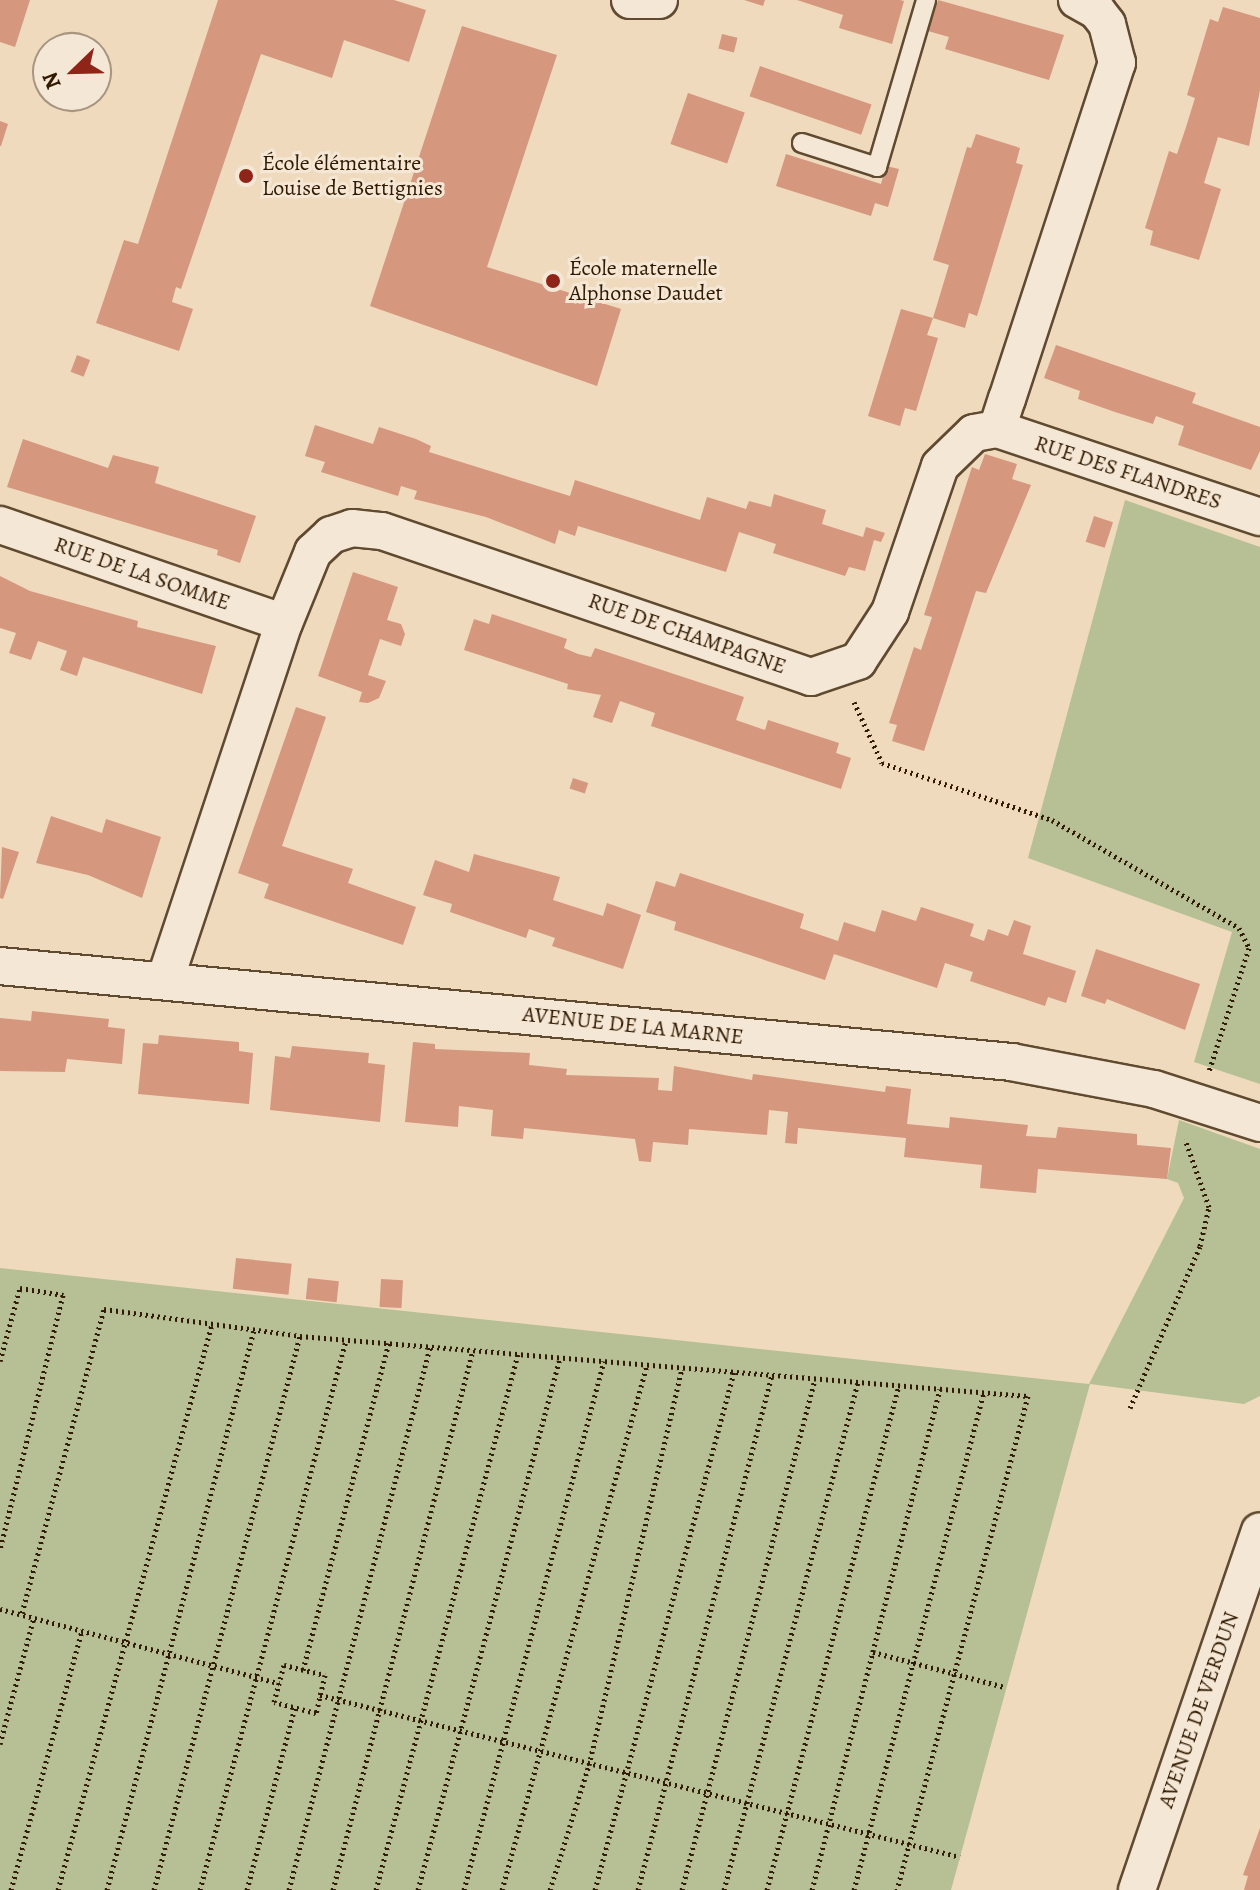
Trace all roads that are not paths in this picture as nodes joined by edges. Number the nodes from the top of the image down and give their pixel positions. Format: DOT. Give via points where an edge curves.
graph roads {
  1 [pos="630,0"];
  2 [pos="659,0"];
  3 [pos="926,0"];
  4 [pos="1077,0"];
  5 [pos="802,143"];
  6 [pos="997,429"];
  7 [pos="1260,517"];
  8 [pos="0,525"];
  9 [pos="284,623"];
  10 [pos="0,966"];
  11 [pos="165,980"];
  12 [pos="1260,1123"];
  13 [pos="1260,1531"];
  14 [pos="1137,1890"];
  1 -- 2 [label="street"];
  3 -- 5 [label="lane" via="877,167"];
  4 -- 6 [label="street" via="1107,24 1117,63"];
  6 -- 7 [label="street, RUE DES FLANDRES"];
  6 -- 9 [label="street, RUE DE CHAMPAGNE" via="974,433 940,466 877,639 840,672 811,677 382,531 352,528 331,535 313,552"];
  8 -- 9 [label="street, RUE DE LA SOMME"];
  9 -- 11 [label="street, RUE DE CHAMPAGNE"];
  10 -- 11 [label="street, AVENUE DE LA MARNE"];
  11 -- 12 [label="street, AVENUE DE LA MARNE" via="1011,1062 1199,1102"];
  13 -- 14 [label="street, AVENUE DE VERDUN"];
}
